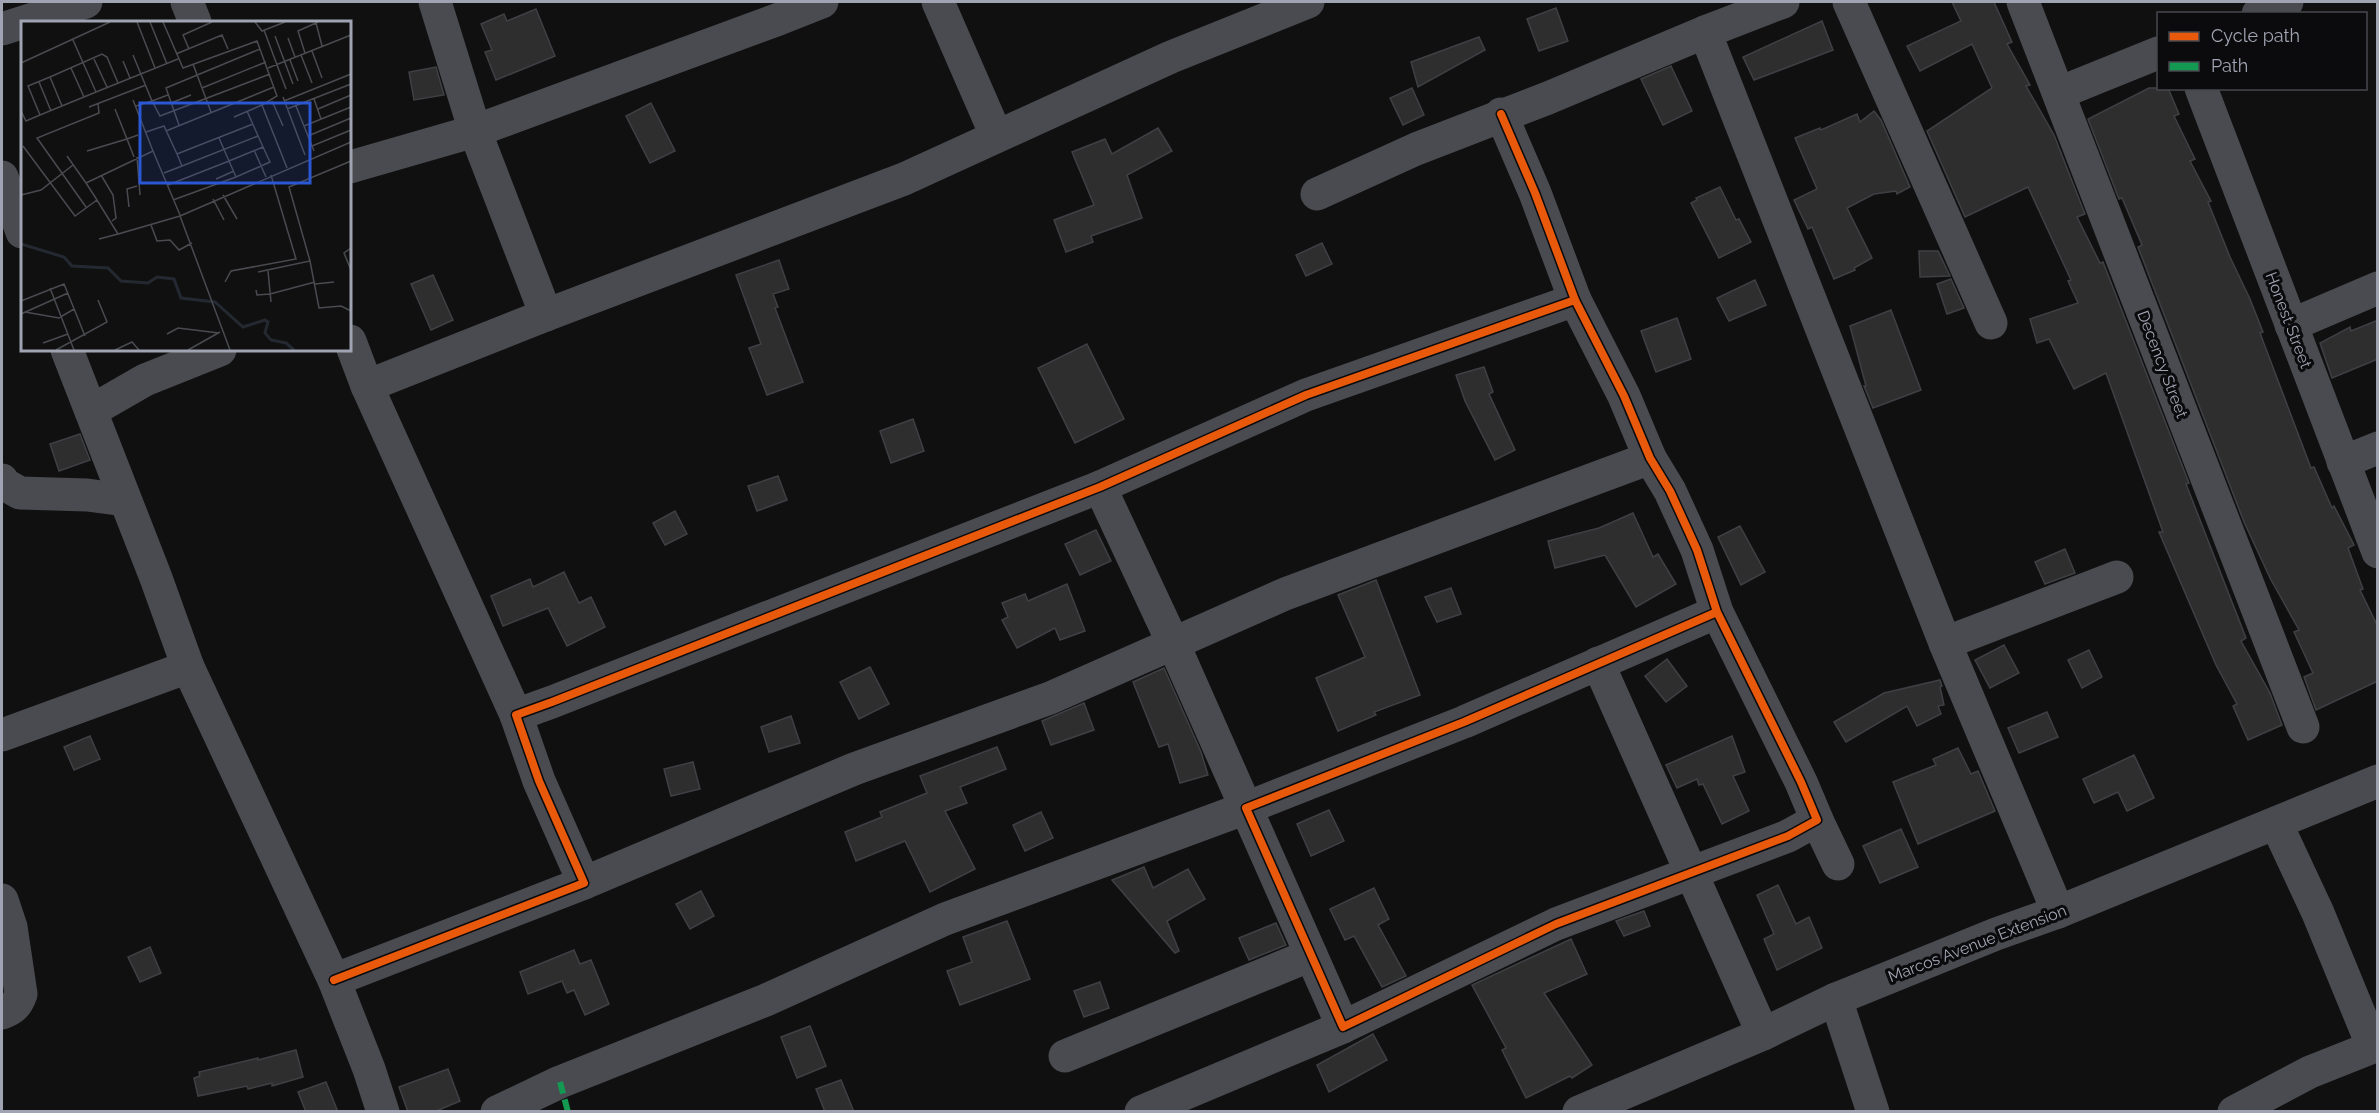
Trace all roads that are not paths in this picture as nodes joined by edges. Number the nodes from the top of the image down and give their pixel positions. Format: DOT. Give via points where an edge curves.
graph roads {
  1 [pos="86,2"];
  2 [pos="187,2"];
  3 [pos="822,2"];
  4 [pos="938,2"];
  5 [pos="1308,2"];
  6 [pos="1783,2"];
  7 [pos="1849,2"];
  8 [pos="2023,2"];
  9 [pos="2287,2"];
  10 [pos="439,3"];
  11 [pos="2263,12"];
  12 [pos="27,21"];
  13 [pos="195,21"];
  14 [pos="21,23"];
  15 [pos="2,29"];
  16 [pos="1705,32"];
  17 [pos="2157,53"];
  18 [pos="2202,90"];
  19 [pos="2059,93"];
  20 [pos="1501,114"];
  21 [pos="475,131"];
  22 [pos="996,135"];
  23 [pos="351,167"];
  24 [pos="2,177"];
  25 [pos="1317,194"];
  26 [pos="21,229"];
  27 [pos="2378,288"];
  28 [pos="1575,300"];
  29 [pos="546,315"];
  30 [pos="1990,323"];
  31 [pos="2291,325"];
  32 [pos="351,344"];
  33 [pos="67,351"];
  34 [pos="218,351"];
  35 [pos="367,386"];
  36 [pos="91,411"];
  37 [pos="2378,448"];
  38 [pos="1650,458"];
  39 [pos="2343,462"];
  40 [pos="2,480"];
  41 [pos="1100,487"];
  42 [pos="125,500"];
  43 [pos="2378,552"];
  44 [pos="2117,577"];
  45 [pos="1717,612"];
  46 [pos="1945,642"];
  47 [pos="1173,643"];
  48 [pos="1598,663"];
  49 [pos="188,667"];
  50 [pos="516,715"];
  51 [pos="2303,727"];
  52 [pos="2,735"];
  53 [pos="2378,781"];
  54 [pos="1246,808"];
  55 [pos="1817,820"];
  56 [pos="2276,823"];
  57 [pos="1838,864"];
  58 [pos="1689,871"];
  59 [pos="584,883"];
  60 [pos="2,900"];
  61 [pos="2058,912"];
  62 [pos="1311,955"];
  63 [pos="334,980"];
  64 [pos="1836,999"];
  65 [pos="2,1013"];
  66 [pos="1343,1027"];
  67 [pos="1763,1034"];
  68 [pos="2375,1046"];
  69 [pos="1065,1056"];
  70 [pos="383,1112"];
  71 [pos="497,1112"];
  72 [pos="1141,1112"];
  73 [pos="1580,1112"];
  74 [pos="1873,1112"];
  75 [pos="2234,1112"];
  1 -- 12 [label="street"];
  2 -- 13 [label="street"];
  3 -- 21 [label="street"];
  4 -- 22 [label="street"];
  5 -- 22 [label="street" via="1171,57"];
  6 -- 16 [label="street"];
  7 -- 30 [label="street"];
  8 -- 19 [label="street, Decency Street"];
  9 -- 11 [label="street"];
  10 -- 21 [label="street"];
  14 -- 15 [label="street"];
  16 -- 20 [label="street"];
  16 -- 46 [label="street"];
  17 -- 19 [label="street"];
  18 -- 31 [label="street, Honest Street"];
  19 -- 51 [label="street, Decency Street"];
  20 -- 25 [label="street"];
  20 -- 28 [label="street"];
  21 -- 23 [label="street"];
  21 -- 29 [label="street"];
  22 -- 29 [label="street" via="904,179"];
  24 -- 26 [label="street"];
  27 -- 31 [label="street"];
  28 -- 38 [label="street" via="1624,396"];
  28 -- 41 [label="street" via="1306,394"];
  29 -- 35 [label="street"];
  31 -- 39 [label="street, Honest Street"];
  32 -- 35 [label="street"];
  33 -- 36 [label="street"];
  34 -- 36 [label="street" via="145,380"];
  35 -- 50 [label="street"];
  36 -- 42 [label="street"];
  37 -- 39 [label="street"];
  38 -- 45 [label="street" via="1697,550"];
  38 -- 47 [label="street" via="1295,590"];
  39 -- 43 [label="street, Honest Street"];
  40 -- 42 [label="street" via="20,493"];
  41 -- 47 [label="street"];
  41 -- 50 [label="street"];
  42 -- 49 [label="street"];
  44 -- 46 [label="street"];
  45 -- 48 [label="street"];
  45 -- 55 [label="street"];
  46 -- 61 [label="street"];
  47 -- 54 [label="street"];
  47 -- 59 [label="street" via="1050,698 854,769"];
  48 -- 54 [label="street" via="1464,722"];
  48 -- 58 [label="street"];
  49 -- 52 [label="street"];
  49 -- 63 [label="street"];
  50 -- 59 [label="street" via="539,781"];
  53 -- 56 [label="street, Marcos Avenue Extension"];
  54 -- 62 [label="street"];
  54 -- 71 [label="street" via="945,919 766,1000 560,1082"];
  55 -- 57 [label="street"];
  55 -- 58 [label="street" via="1788,836"];
  56 -- 61 [label="street, Marcos Avenue Extension"];
  56 -- 68 [label="street"];
  58 -- 66 [label="street" via="1556,924"];
  58 -- 67 [label="street"];
  59 -- 63 [label="street"];
  60 -- 65 [label="street" via="11,927 21,994 11,1010"];
  61 -- 64 [label="street, Marcos Avenue Extension"];
  62 -- 66 [label="street"];
  62 -- 69 [label="street"];
  63 -- 70 [label="street"];
  64 -- 67 [label="street, Marcos Avenue Extension"];
  64 -- 74 [label="street"];
  66 -- 72 [label="street"];
  67 -- 73 [label="street, Marcos Avenue Extension"];
  68 -- 75 [label="street" via="2310,1072"];
}
